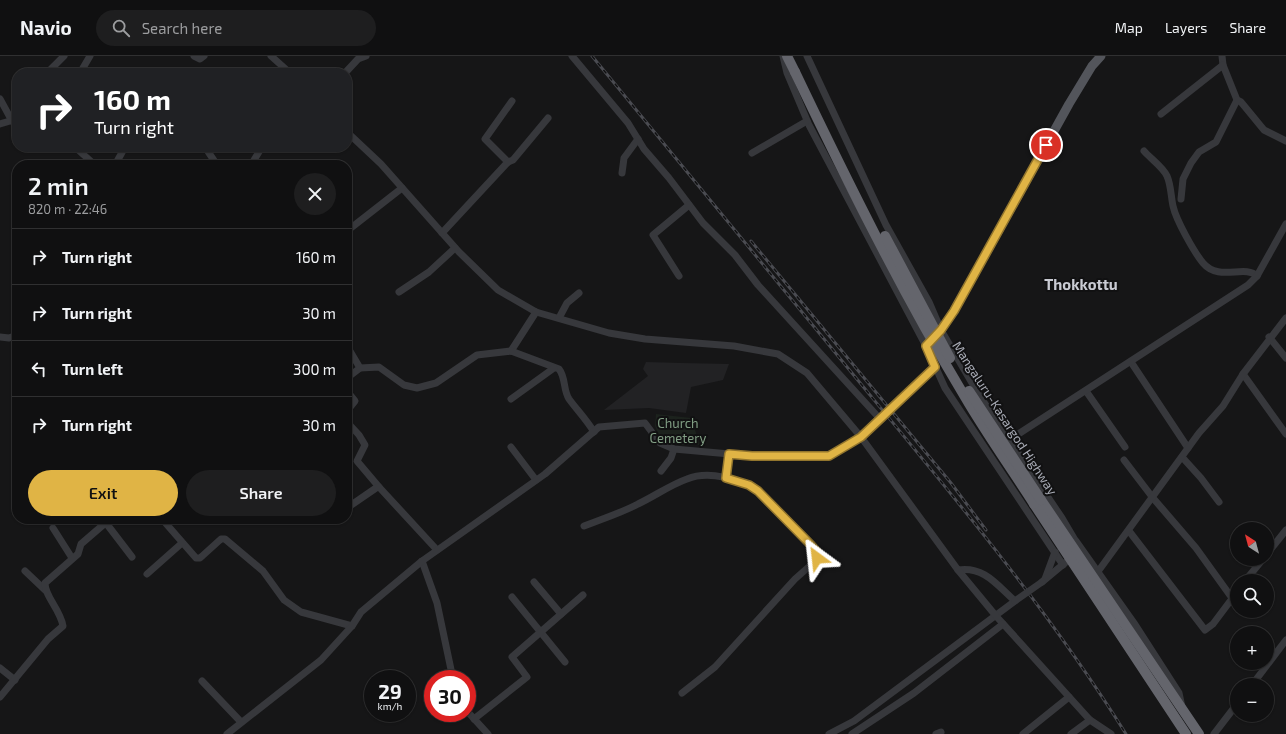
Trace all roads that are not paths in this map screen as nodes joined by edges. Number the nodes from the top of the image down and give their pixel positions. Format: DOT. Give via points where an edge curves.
graph roads {
  1 [pos="64,56"];
  2 [pos="90,56"];
  3 [pos="194,56"];
  4 [pos="204,56"];
  5 [pos="271,56"];
  6 [pos="366,56"];
  7 [pos="572,56"];
  8 [pos="783,56"];
  9 [pos="787,56"];
  10 [pos="795,56"];
  11 [pos="807,56"];
  12 [pos="1101,56"];
  13 [pos="1222,56"];
  14 [pos="1223,65"];
  15 [pos="52,68"];
  16 [pos="83,68"];
  17 [pos="284,68"];
  18 [pos="350,68"];
  19 [pos="798,71"];
  20 [pos="0,99"];
  21 [pos="1237,100"];
  22 [pos="512,101"];
  23 [pos="1161,114"];
  24 [pos="12,117"];
  25 [pos="548,118"];
  26 [pos="12,121"];
  27 [pos="807,121"];
  28 [pos="0,124"];
  29 [pos="352,137"];
  30 [pos="638,139"];
  31 [pos="1286,141"];
  32 [pos="1144,151"];
  33 [pos="81,152"];
  34 [pos="752,154"];
  35 [pos="89,160"];
  36 [pos="508,162"];
  37 [pos="622,173"];
  38 [pos="402,188"];
  39 [pos="1181,199"];
  40 [pos="689,205"];
  41 [pos="1286,224"];
  42 [pos="352,227"];
  43 [pos="442,233"];
  44 [pos="455,248"];
  45 [pos="679,276"];
  46 [pos="1257,276"];
  47 [pos="399,292"];
  48 [pos="579,292"];
  49 [pos="536,312"];
  50 [pos="559,318"];
  51 [pos="1286,318"];
  52 [pos="941,330"];
  53 [pos="0,337"];
  54 [pos="12,337"];
  55 [pos="1269,337"];
  56 [pos="926,346"];
  57 [pos="511,351"];
  58 [pos="352,354"];
  59 [pos="1286,358"];
  60 [pos="1131,362"];
  61 [pos="935,367"];
  62 [pos="360,368"];
  63 [pos="554,368"];
  64 [pos="352,374"];
  65 [pos="1243,374"];
  66 [pos="1086,391"];
  67 [pos="511,399"];
  68 [pos="881,420"];
  69 [pos="352,427"];
  70 [pos="594,432"];
  71 [pos="1286,434"];
  72 [pos="861,437"];
  73 [pos="1009,440"];
  74 [pos="511,447"];
  75 [pos="1124,447"];
  76 [pos="1188,448"];
  77 [pos="674,449"];
  78 [pos="729,454"];
  79 [pos="1182,457"];
  80 [pos="1124,460"];
  81 [pos="660,471"];
  82 [pos="726,478"];
  83 [pos="536,480"];
  84 [pos="379,487"];
  85 [pos="1153,498"];
  86 [pos="1219,502"];
  87 [pos="352,505"];
  88 [pos="104,524"];
  89 [pos="110,524"];
  90 [pos="166,524"];
  91 [pos="584,526"];
  92 [pos="53,528"];
  93 [pos="1286,530"];
  94 [pos="1129,531"];
  95 [pos="1075,540"];
  96 [pos="182,544"];
  97 [pos="1274,545"];
  98 [pos="437,550"];
  99 [pos="1054,552"];
  100 [pos="132,557"];
  101 [pos="72,558"];
  102 [pos="1070,558"];
  103 [pos="422,561"];
  104 [pos="1257,566"];
  105 [pos="958,570"];
  106 [pos="25,571"];
  107 [pos="147,574"];
  108 [pos="1251,574"];
  109 [pos="1097,575"];
  110 [pos="1043,581"];
  111 [pos="534,582"];
  112 [pos="45,590"];
  113 [pos="583,595"];
  114 [pos="1230,595"];
  115 [pos="512,597"];
  116 [pos="1015,601"];
  117 [pos="1230,601"];
  118 [pos="561,614"];
  119 [pos="996,616"];
  120 [pos="1003,624"];
  121 [pos="352,626"];
  122 [pos="541,631"];
  123 [pos="1286,640"];
  124 [pos="565,662"];
  125 [pos="0,668"];
  126 [pos="451,670"];
  127 [pos="1257,678"];
  128 [pos="15,680"];
  129 [pos="202,681"];
  130 [pos="682,693"];
  131 [pos="0,697"];
  132 [pos="1069,697"];
  133 [pos="1183,710"];
  134 [pos="1230,713"];
  135 [pos="1174,716"];
  136 [pos="476,717"];
  137 [pos="1090,720"];
  138 [pos="476,721"];
  139 [pos="241,722"];
  140 [pos="227,734"];
  141 [pos="488,734"];
  142 [pos="829,734"];
  143 [pos="852,734"];
  144 [pos="1023,734"];
  145 [pos="1071,734"];
  146 [pos="1111,734"];
  147 [pos="1186,734"];
  148 [pos="1199,734"];
  149 [pos="1214,734"];
  1 -- 15 [label="street"];
  2 -- 16 [label="street"];
  3 -- 4 [label="street" via="200,59"];
  5 -- 17 [label="street"];
  6 -- 18 [label="street" via="358,59"];
  7 -- 30 [label="street" via="628,123"];
  8 -- 27 [label="street" via="787,73"];
  9 -- 19 [label="highway, Mangaluru-Kasargod Highway"];
  10 -- 19 [label="highway, Mangaluru-Kasargod Highway"];
  11 -- 52 [label="street" via="886,225"];
  12 -- 52 [label="main road" via="1069,104"];
  13 -- 14 [label="street"];
  14 -- 21 [label="street"];
  14 -- 23 [label="street"];
  19 -- 102 [label="highway, Mangaluru-Kasargod Highway, bridge" via="844,175 925,328 966,399 1038,502"];
  20 -- 24 [label="street"];
  21 -- 31 [label="street" via="1264,130"];
  21 -- 39 [label="street" via="1216,142 1199,152 1191,163 1183,179"];
  22 -- 36 [label="street" via="485,139"];
  25 -- 36 [label="street" via="513,160"];
  26 -- 28 [label="street"];
  27 -- 34 [label="street"];
  27 -- 56 [label="street"];
  29 -- 38 [label="street"];
  30 -- 37 [label="street" via="624,158"];
  30 -- 40 [label="street"];
  32 -- 46 [label="street" via="1167,176 1177,219 1204,265 1219,273 1251,273"];
  33 -- 35 [label="street"];
  36 -- 43 [label="street"];
  38 -- 42 [label="street"];
  38 -- 43 [label="street"];
  40 -- 45 [label="street" via="653,235"];
  40 -- 68 [label="street"];
  41 -- 46 [label="street"];
  43 -- 44 [label="street"];
  44 -- 47 [label="street" via="429,272"];
  44 -- 49 [label="street" via="498,290"];
  46 -- 60 [label="street" via="1248,285"];
  48 -- 50 [label="street" via="567,303"];
  49 -- 50 [label="street"];
  49 -- 57 [label="street"];
  50 -- 72 [label="street" via="609,333 645,339 734,346 778,354 807,373"];
  51 -- 55 [label="street"];
  52 -- 56 [label="main road"];
  52 -- 73 [label="street" via="978,395"];
  53 -- 54 [label="street"];
  55 -- 59 [label="street"];
  55 -- 65 [label="street"];
  56 -- 61 [label="street"];
  57 -- 62 [label="street" via="476,355 436,383 417,388 404,385 379,367"];
  57 -- 63 [label="street"];
  58 -- 62 [label="street"];
  60 -- 66 [label="street"];
  60 -- 76 [label="street"];
  61 -- 68 [label="street"];
  61 -- 99 [label="street" via="960,412"];
  62 -- 64 [label="street"];
  63 -- 67 [label="street"];
  63 -- 70 [label="street" via="563,374 568,398 584,415"];
  65 -- 71 [label="street"];
  65 -- 76 [label="street" via="1223,406"];
  66 -- 73 [label="street"];
  66 -- 75 [label="street"];
  68 -- 72 [label="street"];
  69 -- 84 [label="street" via="365,445 357,461"];
  70 -- 77 [label="street" via="599,427 645,423 660,443"];
  70 -- 83 [label="street"];
  72 -- 78 [label="street" via="829,456"];
  72 -- 105 [label="street"];
  73 -- 95 [label="street"];
  74 -- 83 [label="street"];
  76 -- 79 [label="street"];
  77 -- 78 [label="street"];
  77 -- 81 [label="street" via="671,458"];
  78 -- 82 [label="street"];
  79 -- 85 [label="street"];
  79 -- 86 [label="street" via="1202,478"];
  80 -- 85 [label="street"];
  82 -- 91 [label="street" via="702,475 687,479 636,505"];
  82 -- 130 [label="street" via="749,485 758,491 811,545 818,553 817,558 715,667"];
  83 -- 98 [label="street"];
  84 -- 87 [label="street"];
  84 -- 98 [label="street"];
  85 -- 94 [label="street"];
  85 -- 114 [label="street" via="1196,548"];
  88 -- 101 [label="street" via="81,544 78,554"];
  89 -- 100 [label="street"];
  90 -- 96 [label="street"];
  92 -- 101 [label="street"];
  93 -- 97 [label="street"];
  94 -- 109 [label="street"];
  94 -- 117 [label="street" via="1205,630 1213,624"];
  95 -- 102 [label="street"];
  95 -- 109 [label="street"];
  96 -- 107 [label="street"];
  96 -- 121 [label="street" via="196,558 200,558 221,539 225,539 264,571 284,600 300,612"];
  98 -- 103 [label="street"];
  99 -- 102 [label="street"];
  99 -- 110 [label="street"];
  101 -- 112 [label="street" via="45,583"];
  102 -- 109 [label="highway, Mangaluru-Kasargod Highway"];
  102 -- 110 [label="street"];
  102 -- 135 [label="highway, Mangaluru-Kasargod Highway"];
  103 -- 121 [label="street" via="361,612"];
  103 -- 126 [label="street" via="437,603"];
  104 -- 108 [label="street"];
  105 -- 116 [label="street" via="970,568 984,574"];
  105 -- 119 [label="street"];
  106 -- 112 [label="street"];
  109 -- 133 [label="highway, Mangaluru-Kasargod Highway"];
  110 -- 116 [label="street, bridge"];
  111 -- 118 [label="street"];
  112 -- 128 [label="street" via="61,615 63,626 48,639"];
  113 -- 118 [label="street"];
  115 -- 122 [label="street"];
  116 -- 119 [label="street"];
  118 -- 122 [label="street"];
  119 -- 120 [label="street"];
  119 -- 142 [label="street" via="854,721"];
  120 -- 132 [label="street"];
  120 -- 143 [label="street" via="914,693"];
  121 -- 139 [label="street" via="321,660"];
  122 -- 124 [label="street"];
  122 -- 136 [label="street" via="512,657 527,677"];
  123 -- 127 [label="street"];
  125 -- 128 [label="street"];
  128 -- 131 [label="street"];
  129 -- 139 [label="street"];
  132 -- 137 [label="street"];
  132 -- 144 [label="street"];
  133 -- 135 [label="street"];
  133 -- 148 [label="highway, Mangaluru-Kasargod Highway"];
  134 -- 149 [label="street"];
  135 -- 147 [label="highway, Mangaluru-Kasargod Highway"];
  137 -- 145 [label="street"];
  137 -- 146 [label="street"];
  138 -- 141 [label="street"];
  139 -- 140 [label="street"];
}
